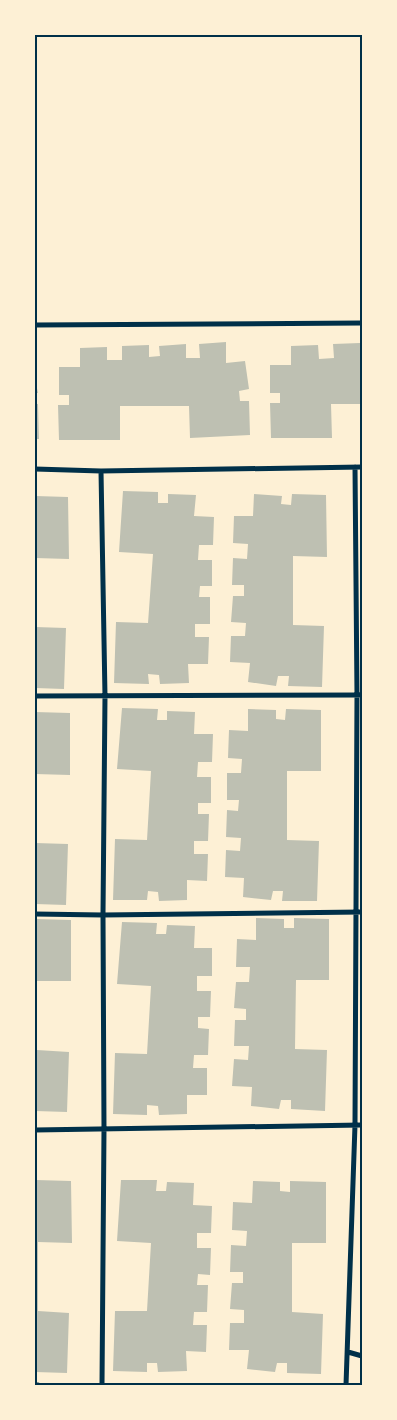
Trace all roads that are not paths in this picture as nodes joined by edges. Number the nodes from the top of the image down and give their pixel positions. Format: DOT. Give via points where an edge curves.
graph roads {
  1 [pos="362,322"];
  2 [pos="35,325"];
  3 [pos="355,467"];
  4 [pos="362,467"];
  5 [pos="35,469"];
  6 [pos="101,470"];
  7 [pos="360,695"];
  8 [pos="35,696"];
  9 [pos="105,696"];
  10 [pos="355,912"];
  11 [pos="362,912"];
  12 [pos="35,914"];
  13 [pos="103,915"];
  14 [pos="355,1125"];
  15 [pos="362,1125"];
  16 [pos="104,1129"];
  17 [pos="35,1130"];
  18 [pos="348,1352"];
  19 [pos="362,1356"];
  20 [pos="102,1385"];
  21 [pos="346,1385"];
  1 -- 2 [label="street"];
  3 -- 4 [label="street"];
  3 -- 6 [label="street"];
  3 -- 7 [label="street"];
  5 -- 6 [label="street"];
  6 -- 9 [label="street"];
  7 -- 9 [label="street"];
  7 -- 10 [label="street"];
  8 -- 9 [label="street"];
  9 -- 13 [label="street"];
  10 -- 11 [label="street"];
  10 -- 13 [label="street"];
  10 -- 14 [label="street"];
  12 -- 13 [label="street"];
  13 -- 16 [label="street"];
  14 -- 15 [label="street"];
  14 -- 16 [label="street"];
  14 -- 18 [label="street"];
  16 -- 17 [label="street"];
  16 -- 20 [label="street"];
  18 -- 19 [label="street"];
  18 -- 21 [label="street"];
}
